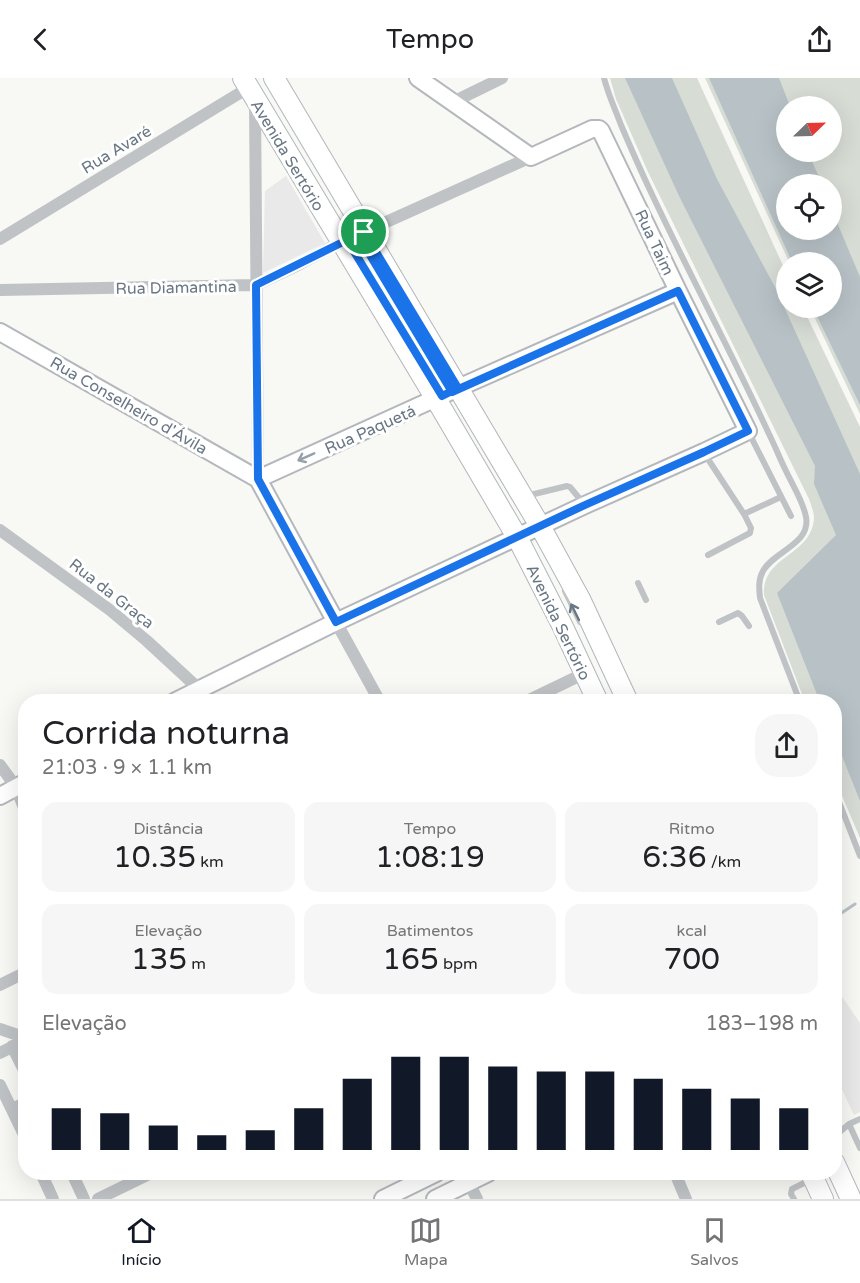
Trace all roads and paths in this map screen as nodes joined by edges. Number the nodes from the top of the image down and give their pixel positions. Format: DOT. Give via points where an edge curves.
graph roads {
  1 [pos="274,78"];
  2 [pos="418,78"];
  3 [pos="502,78"];
  4 [pos="604,78"];
  5 [pos="250,85"];
  6 [pos="453,102"];
  7 [pos="599,129"];
  8 [pos="531,157"];
  9 [pos="353,237"];
  10 [pos="0,239"];
  11 [pos="256,285"];
  12 [pos="0,290"];
  13 [pos="678,291"];
  14 [pos="405,313"];
  15 [pos="0,332"];
  16 [pos="447,394"];
  17 [pos="748,431"];
  18 [pos="704,452"];
  19 [pos="258,479"];
  20 [pos="522,496"];
  21 [pos="781,497"];
  22 [pos="585,505"];
  23 [pos="744,514"];
  24 [pos="790,516"];
  25 [pos="0,530"];
  26 [pos="531,533"];
  27 [pos="708,555"];
  28 [pos="560,582"];
  29 [pos="638,583"];
  30 [pos="646,600"];
  31 [pos="336,622"];
  32 [pos="719,622"];
  33 [pos="581,624"];
  34 [pos="749,626"];
  35 [pos="585,673"];
  36 [pos="199,689"];
  37 [pos="189,694"];
  38 [pos="376,694"];
  39 [pos="542,694"];
  40 [pos="594,694"];
  41 [pos="602,694"];
  42 [pos="624,694"];
  43 [pos="797,694"];
  44 [pos="0,765"];
  45 [pos="18,782"];
  46 [pos="18,787"];
  47 [pos="0,796"];
  48 [pos="842,810"];
  49 [pos="860,856"];
  50 [pos="18,976"];
  51 [pos="0,985"];
  52 [pos="0,1029"];
  53 [pos="18,1036"];
  54 [pos="18,1043"];
  55 [pos="12,1046"];
  56 [pos="0,1053"];
  57 [pos="18,1058"];
  58 [pos="0,1085"];
  59 [pos="18,1106"];
  60 [pos="12,1109"];
  61 [pos="860,1119"];
  62 [pos="18,1122"];
  63 [pos="849,1124"];
  64 [pos="842,1130"];
  65 [pos="860,1148"];
  66 [pos="842,1179"];
  67 [pos="44,1180"];
  68 [pos="75,1180"];
  69 [pos="137,1180"];
  70 [pos="422,1180"];
  71 [pos="463,1180"];
  72 [pos="467,1180"];
  73 [pos="678,1180"];
  74 [pos="806,1180"];
  75 [pos="814,1180"];
  76 [pos="53,1199"];
  77 [pos="84,1199"];
  78 [pos="98,1199"];
  79 [pos="383,1199"];
  80 [pos="435,1199"];
  81 [pos="477,1199"];
  82 [pos="686,1199"];
  83 [pos="794,1199"];
  84 [pos="823,1199"];
  85 [pos="851,1199"];
  1 -- 9 [label="main road, Avenida Sertório"];
  2 -- 6 [label="street"];
  3 -- 6 [label="street"];
  4 -- 43 [label="lane" via="641,171 803,508 805,531 772,560 762,572 759,584 760,598"];
  5 -- 9 [label="lane"];
  5 -- 9 [label="main road, Avenida Sertório" via="308,194"];
  5 -- 10 [label="street, Rua Avaré"];
  5 -- 11 [label="street"];
  6 -- 8 [label="street"];
  7 -- 8 [label="street, Rua Diamantina"];
  7 -- 13 [label="street, Rua Taim"];
  8 -- 9 [label="street, Rua Diamantina"];
  9 -- 11 [label="street, Rua Diamantina"];
  9 -- 16 [label="main road, Avenida Sertório"];
  11 -- 12 [label="street, Rua Diamantina"];
  11 -- 19 [label="street"];
  13 -- 16 [label="street, Rua Paquetá"];
  13 -- 17 [label="street, Rua Taim"];
  14 -- 16 [label="lane"];
  15 -- 19 [label="street, Rua Conselheiro d'Ávila"];
  16 -- 19 [label="street, Rua Paquetá, one-way"];
  16 -- 20 [label="main road, Avenida Sertório"];
  16 -- 26 [label="main road, Avenida Sertório"];
  17 -- 18 [label="street"];
  17 -- 21 [label="lane, Rua Taim"];
  18 -- 22 [label="street"];
  18 -- 23 [label="lane"];
  19 -- 31 [label="street"];
  20 -- 22 [label="lane" via="567,486"];
  20 -- 26 [label="main road, Avenida Sertório"];
  21 -- 23 [label="lane"];
  21 -- 24 [label="lane, Rua Taim"];
  22 -- 26 [label="street"];
  23 -- 27 [label="lane" via="750,533"];
  25 -- 36 [label="street, Rua da Graça" via="110,610"];
  26 -- 31 [label="street"];
  26 -- 35 [label="main road, Avenida Sertório"];
  26 -- 41 [label="lane"];
  26 -- 42 [label="main road, Avenida Sertório" via="580,599"];
  33 -- 28 [label="lane, one-way"];
  29 -- 30 [label="lane"];
  31 -- 36 [label="street"];
  31 -- 38 [label="street"];
  32 -- 34 [label="lane" via="738,613"];
  35 -- 39 [label="street"];
  35 -- 40 [label="main road, Avenida Sertório"];
  36 -- 37 [label="street"];
  44 -- 45 [label="street"];
  46 -- 47 [label="street"];
  48 -- 49 [label="lane"];
  50 -- 51 [label="street"];
  52 -- 53 [label="street"];
  54 -- 55 [label="street"];
  55 -- 56 [label="street"];
  55 -- 57 [label="street"];
  58 -- 60 [label="street"];
  59 -- 60 [label="street"];
  60 -- 62 [label="street"];
  61 -- 63 [label="lane"];
  63 -- 64 [label="lane"];
  63 -- 65 [label="lane"];
  66 -- 85 [label="main road"];
  67 -- 76 [label="street"];
  68 -- 77 [label="street"];
  69 -- 78 [label="street"];
  70 -- 79 [label="street"];
  71 -- 80 [label="street"];
  72 -- 81 [label="street"];
  73 -- 82 [label="street"];
  74 -- 83 [label="lane" via="792,1189"];
  75 -- 84 [label="main road"];
}
